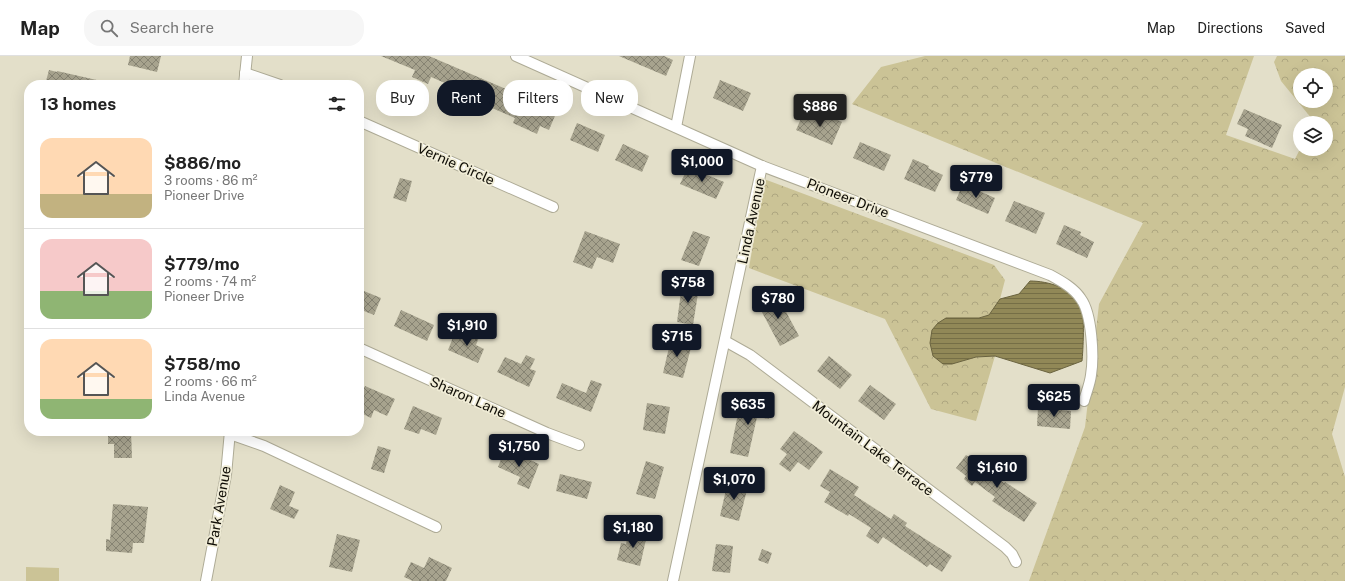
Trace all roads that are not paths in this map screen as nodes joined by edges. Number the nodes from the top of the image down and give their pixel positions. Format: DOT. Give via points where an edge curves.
graph roads {
  1 [pos="247,56"];
  2 [pos="516,56"];
  3 [pos="690,56"];
  4 [pos="245,73"];
  5 [pos="244,80"];
  6 [pos="265,80"];
  7 [pos="364,122"];
  8 [pos="676,127"];
  9 [pos="762,166"];
  10 [pos="552,207"];
  11 [pos="725,341"];
  12 [pos="364,350"];
  13 [pos="1084,401"];
  14 [pos="230,436"];
  15 [pos="240,436"];
  16 [pos="579,445"];
  17 [pos="436,527"];
  18 [pos="1016,562"];
  19 [pos="206,581"];
  20 [pos="672,581"];
  1 -- 4 [label="street"];
  2 -- 8 [label="street, Pioneer Drive"];
  3 -- 8 [label="street"];
  4 -- 5 [label="street"];
  4 -- 6 [label="street"];
  7 -- 10 [label="street, Vernie Circle"];
  8 -- 9 [label="street, Pioneer Drive"];
  9 -- 11 [label="street, Linda Avenue"];
  9 -- 13 [label="street, Pioneer Drive" via="1050,275 1068,285 1081,298 1089,319 1092,346 1091,374"];
  11 -- 18 [label="street, Mountain Lake Terrace" via="750,355 1005,547"];
  11 -- 20 [label="street, Linda Avenue"];
  12 -- 16 [label="street, Sharon Lane"];
  14 -- 19 [label="street, Park Avenue" via="226,475"];
  15 -- 17 [label="street"];
}
